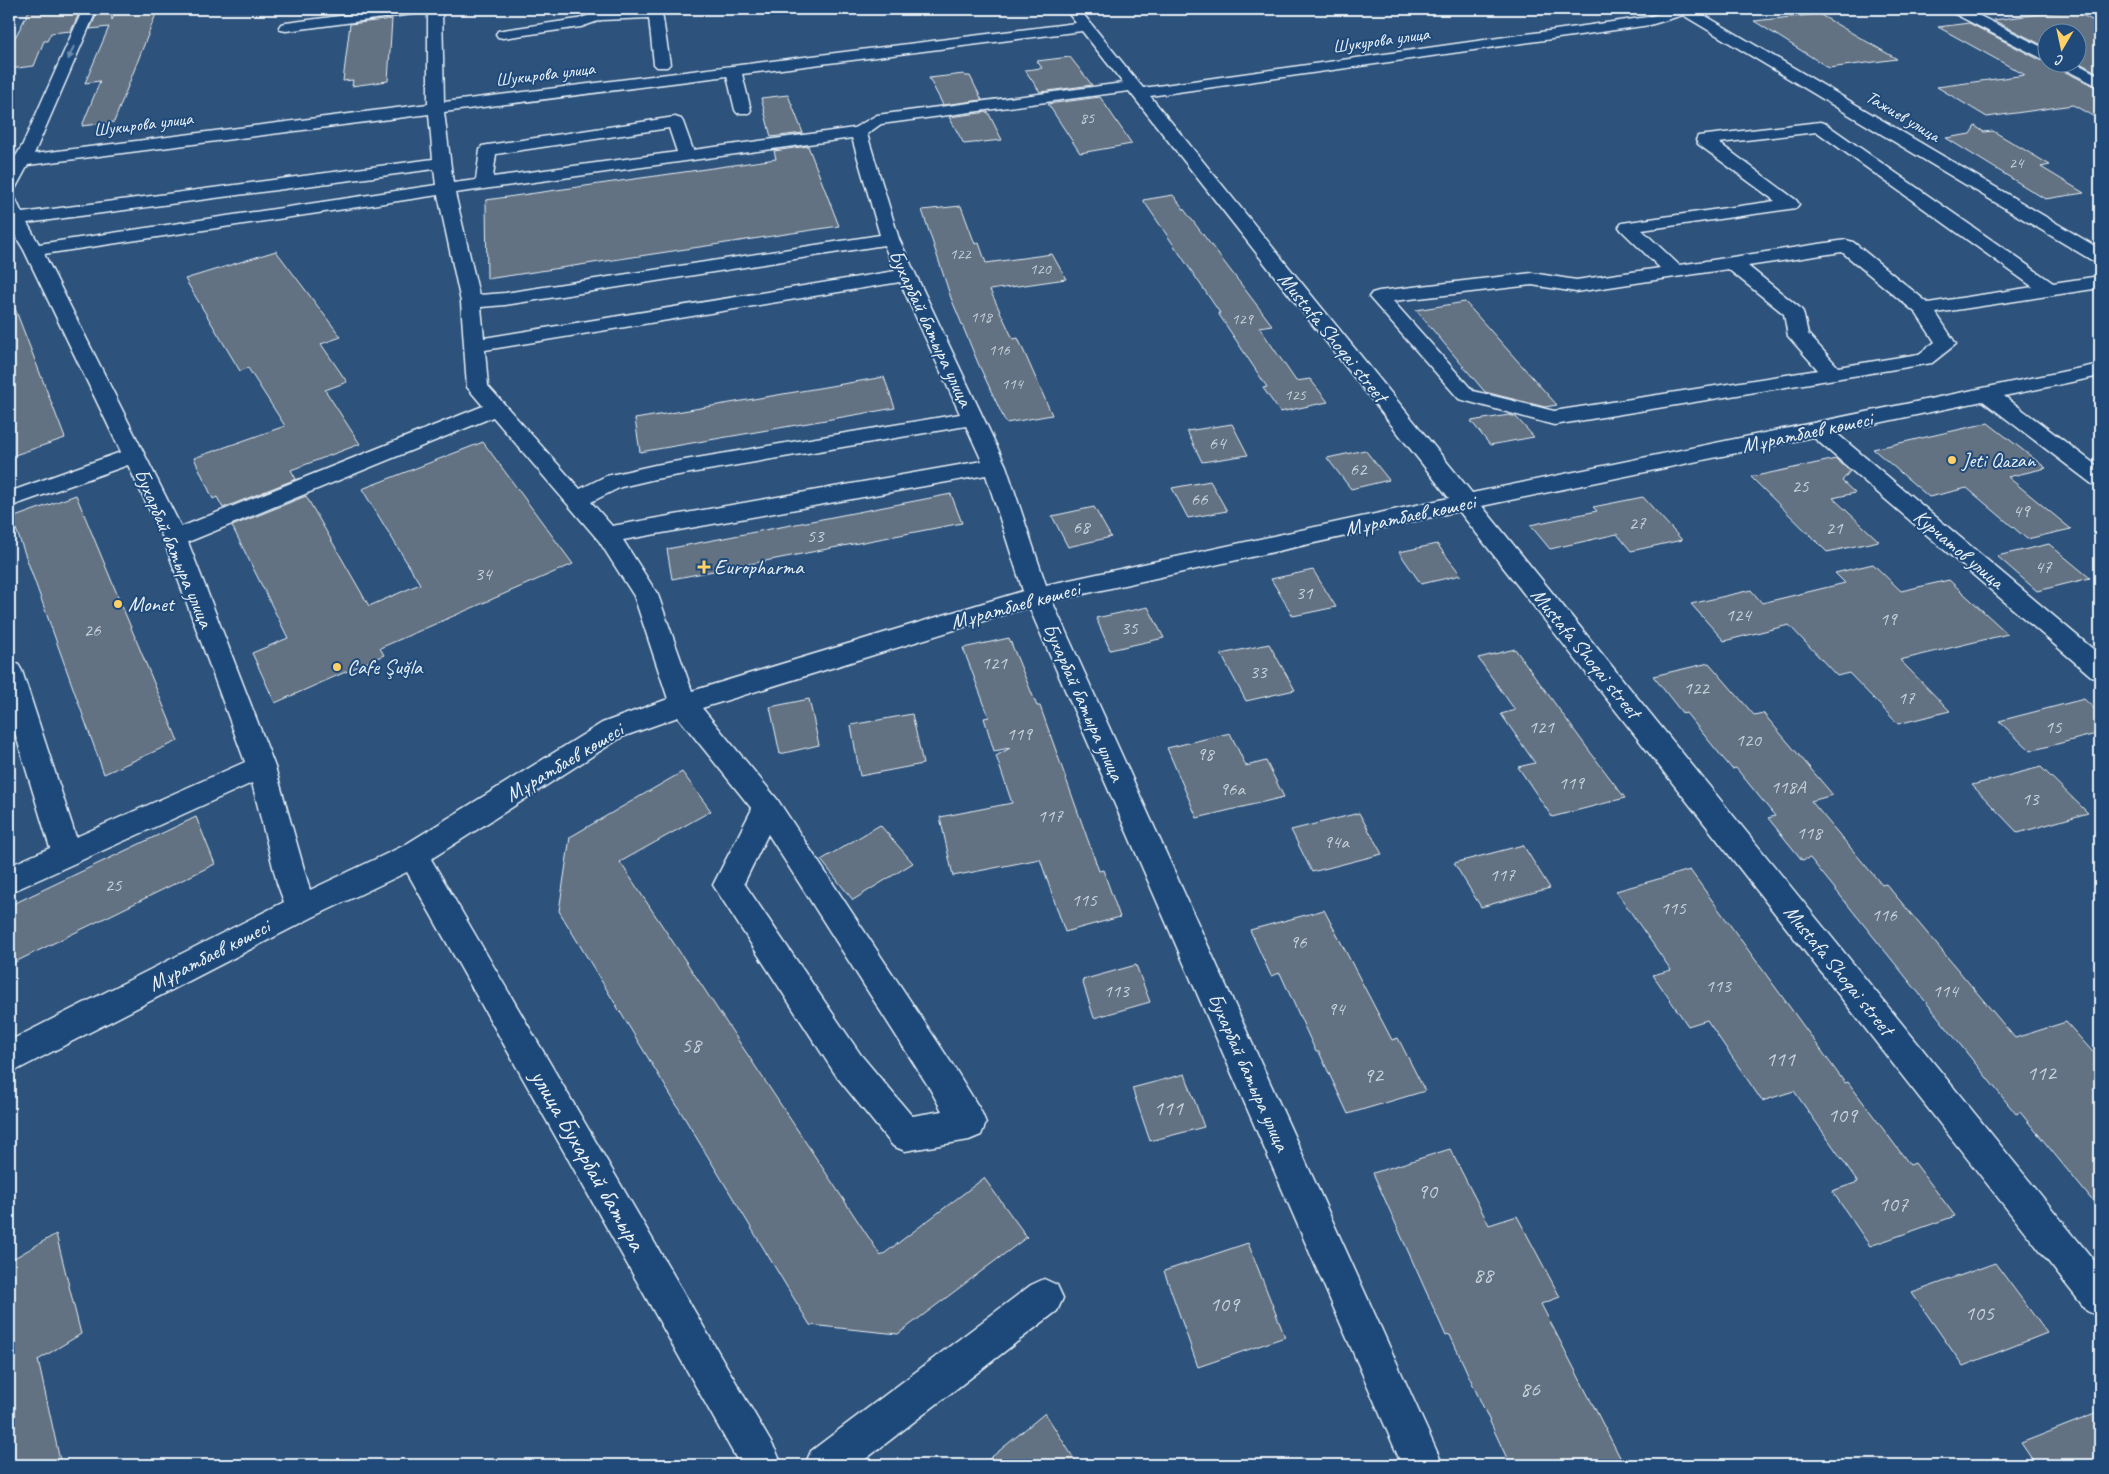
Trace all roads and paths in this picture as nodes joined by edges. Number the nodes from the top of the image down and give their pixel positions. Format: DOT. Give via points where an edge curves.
graph roads {
  1 [pos="90,9"];
  2 [pos="423,9"];
  3 [pos="436,9"];
  4 [pos="1072,9"];
  5 [pos="1686,9"];
  6 [pos="1956,9"];
  7 [pos="1085,26"];
  8 [pos="286,27"];
  9 [pos="503,34"];
  10 [pos="2036,50"];
  11 [pos="662,64"];
  12 [pos="642,66"];
  13 [pos="734,70"];
  14 [pos="2080,72"];
  15 [pos="690,76"];
  16 [pos="2100,82"];
  17 [pos="464,87"];
  18 [pos="1136,89"];
  19 [pos="436,108"];
  20 [pos="743,110"];
  21 [pos="858,132"];
  22 [pos="686,155"];
  23 [pos="16,161"];
  24 [pos="443,176"];
  25 [pos="484,183"];
  26 [pos="9,185"];
  27 [pos="11,213"];
  28 [pos="890,239"];
  29 [pos="33,250"];
  30 [pos="2100,257"];
  31 [pos="1732,263"];
  32 [pos="1674,271"];
  33 [pos="907,275"];
  34 [pos="2100,282"];
  35 [pos="2050,290"];
  36 [pos="471,302"];
  37 [pos="1924,309"];
  38 [pos="475,346"];
  39 [pos="2100,370"];
  40 [pos="1833,373"];
  41 [pos="1987,394"];
  42 [pos="497,408"];
  43 [pos="973,418"];
  44 [pos="1819,430"];
  45 [pos="134,455"];
  46 [pos="995,466"];
  47 [pos="2100,479"];
  48 [pos="9,500"];
  49 [pos="577,500"];
  50 [pos="1466,502"];
  51 [pos="607,535"];
  52 [pos="174,538"];
  53 [pos="1037,596"];
  54 [pos="2100,669"];
  55 [pos="9,671"];
  56 [pos="683,704"];
  57 [pos="261,767"];
  58 [pos="767,807"];
  59 [pos="66,853"];
  60 [pos="413,855"];
  61 [pos="9,880"];
  62 [pos="302,908"];
  63 [pos="9,1058"];
  64 [pos="1044,1298"];
  65 [pos="2100,1298"];
  66 [pos="762,1465"];
  67 [pos="825,1465"];
  68 [pos="1423,1465"];
  1 -- 23 [label="street, one-way"];
  2 -- 8 [label="street"];
  3 -- 19 [label="street"];
  4 -- 7 [label="street, Mustafa Shoqai street"];
  5 -- 18 [label="street, Шукурова улица" via="1650,21"];
  5 -- 30 [label="street, Тажиев улица"];
  6 -- 10 [label="street"];
  7 -- 13 [label="street, Шукирова улица"];
  7 -- 18 [label="street, Mustafa Shoqai street"];
  9 -- 11 [label="street" via="581,23 599,16 655,13"];
  11 -- 12 [label="street"];
  11 -- 15 [label="street"];
  13 -- 15 [label="street, Шукирова улица"];
  13 -- 20 [label="street"];
  14 -- 16 [label="street"];
  15 -- 19 [label="street, Шукирова улица"];
  17 -- 19 [label="street"];
  18 -- 21 [label="street" via="877,120"];
  18 -- 50 [label="street, Mustafa Shoqai street"];
  19 -- 23 [label="street, Шукирова улица"];
  19 -- 24 [label="street"];
  21 -- 22 [label="street"];
  21 -- 28 [label="street, Бухарбай батыра улица"];
  22 -- 25 [label="street"];
  22 -- 25 [label="street" via="675,122 488,150"];
  23 -- 26 [label="street"];
  24 -- 25 [label="street"];
  24 -- 27 [label="street"];
  24 -- 29 [label="street"];
  24 -- 36 [label="street"];
  27 -- 29 [label="street, Бухарбай батыра улица"];
  28 -- 33 [label="street, Бухарбай батыра улица"];
  28 -- 36 [label="street"];
  29 -- 45 [label="street, Бухарбай батыра улица"];
  31 -- 32 [label="street"];
  31 -- 37 [label="street" via="1846,246"];
  31 -- 40 [label="street" via="1793,312 1798,336"];
  32 -- 35 [label="street" via="1628,227 1790,204 1704,140 1820,127"];
  32 -- 40 [label="street" via="1576,286 1532,279 1379,297 1466,395 1554,418"];
  33 -- 38 [label="street"];
  33 -- 43 [label="street, Бухарбай батыра улица"];
  34 -- 35 [label="street"];
  35 -- 37 [label="street"];
  36 -- 38 [label="street"];
  37 -- 40 [label="street" via="1946,344 1925,358"];
  38 -- 42 [label="street" via="478,387"];
  39 -- 41 [label="street, Мұратбаев көшесі"];
  41 -- 44 [label="street, Мұратбаев көшесі"];
  41 -- 47 [label="street"];
  42 -- 49 [label="street"];
  42 -- 52 [label="street"];
  43 -- 46 [label="street, Бухарбай батыра улица"];
  43 -- 49 [label="street" via="655,472 614,481"];
  44 -- 50 [label="street, Мұратбаев көшесі"];
  44 -- 54 [label="street, Курчатов улица"];
  45 -- 48 [label="street"];
  45 -- 52 [label="street, Бухарбай батыра улица"];
  46 -- 51 [label="street"];
  46 -- 53 [label="street, Бухарбай батыра улица"];
  49 -- 51 [label="street"];
  50 -- 53 [label="street, Мұратбаев көшесі"];
  50 -- 65 [label="street, Mustafa Shoqai street"];
  51 -- 56 [label="street" via="646,595"];
  52 -- 57 [label="street, Бухарбай батыра улица"];
  53 -- 56 [label="street, Мұратбаев көшесі"];
  53 -- 68 [label="street, Бухарбай батыра улица"];
  55 -- 59 [label="street"];
  56 -- 58 [label="street"];
  56 -- 60 [label="street, Мұратбаев көшесі" via="612,730"];
  57 -- 59 [label="street"];
  57 -- 62 [label="street, Бухарбай батыра улица" via="292,883"];
  58 -- 58 [label="street" via="942,1078 969,1123 905,1134 849,1066 728,885"];
  59 -- 61 [label="street"];
  60 -- 62 [label="street, Мұратбаев көшесі"];
  60 -- 66 [label="street, улица Бухарбай батыра"];
  62 -- 63 [label="street, Мұратбаев көшесі"];
  64 -- 67 [label="street"];
}
